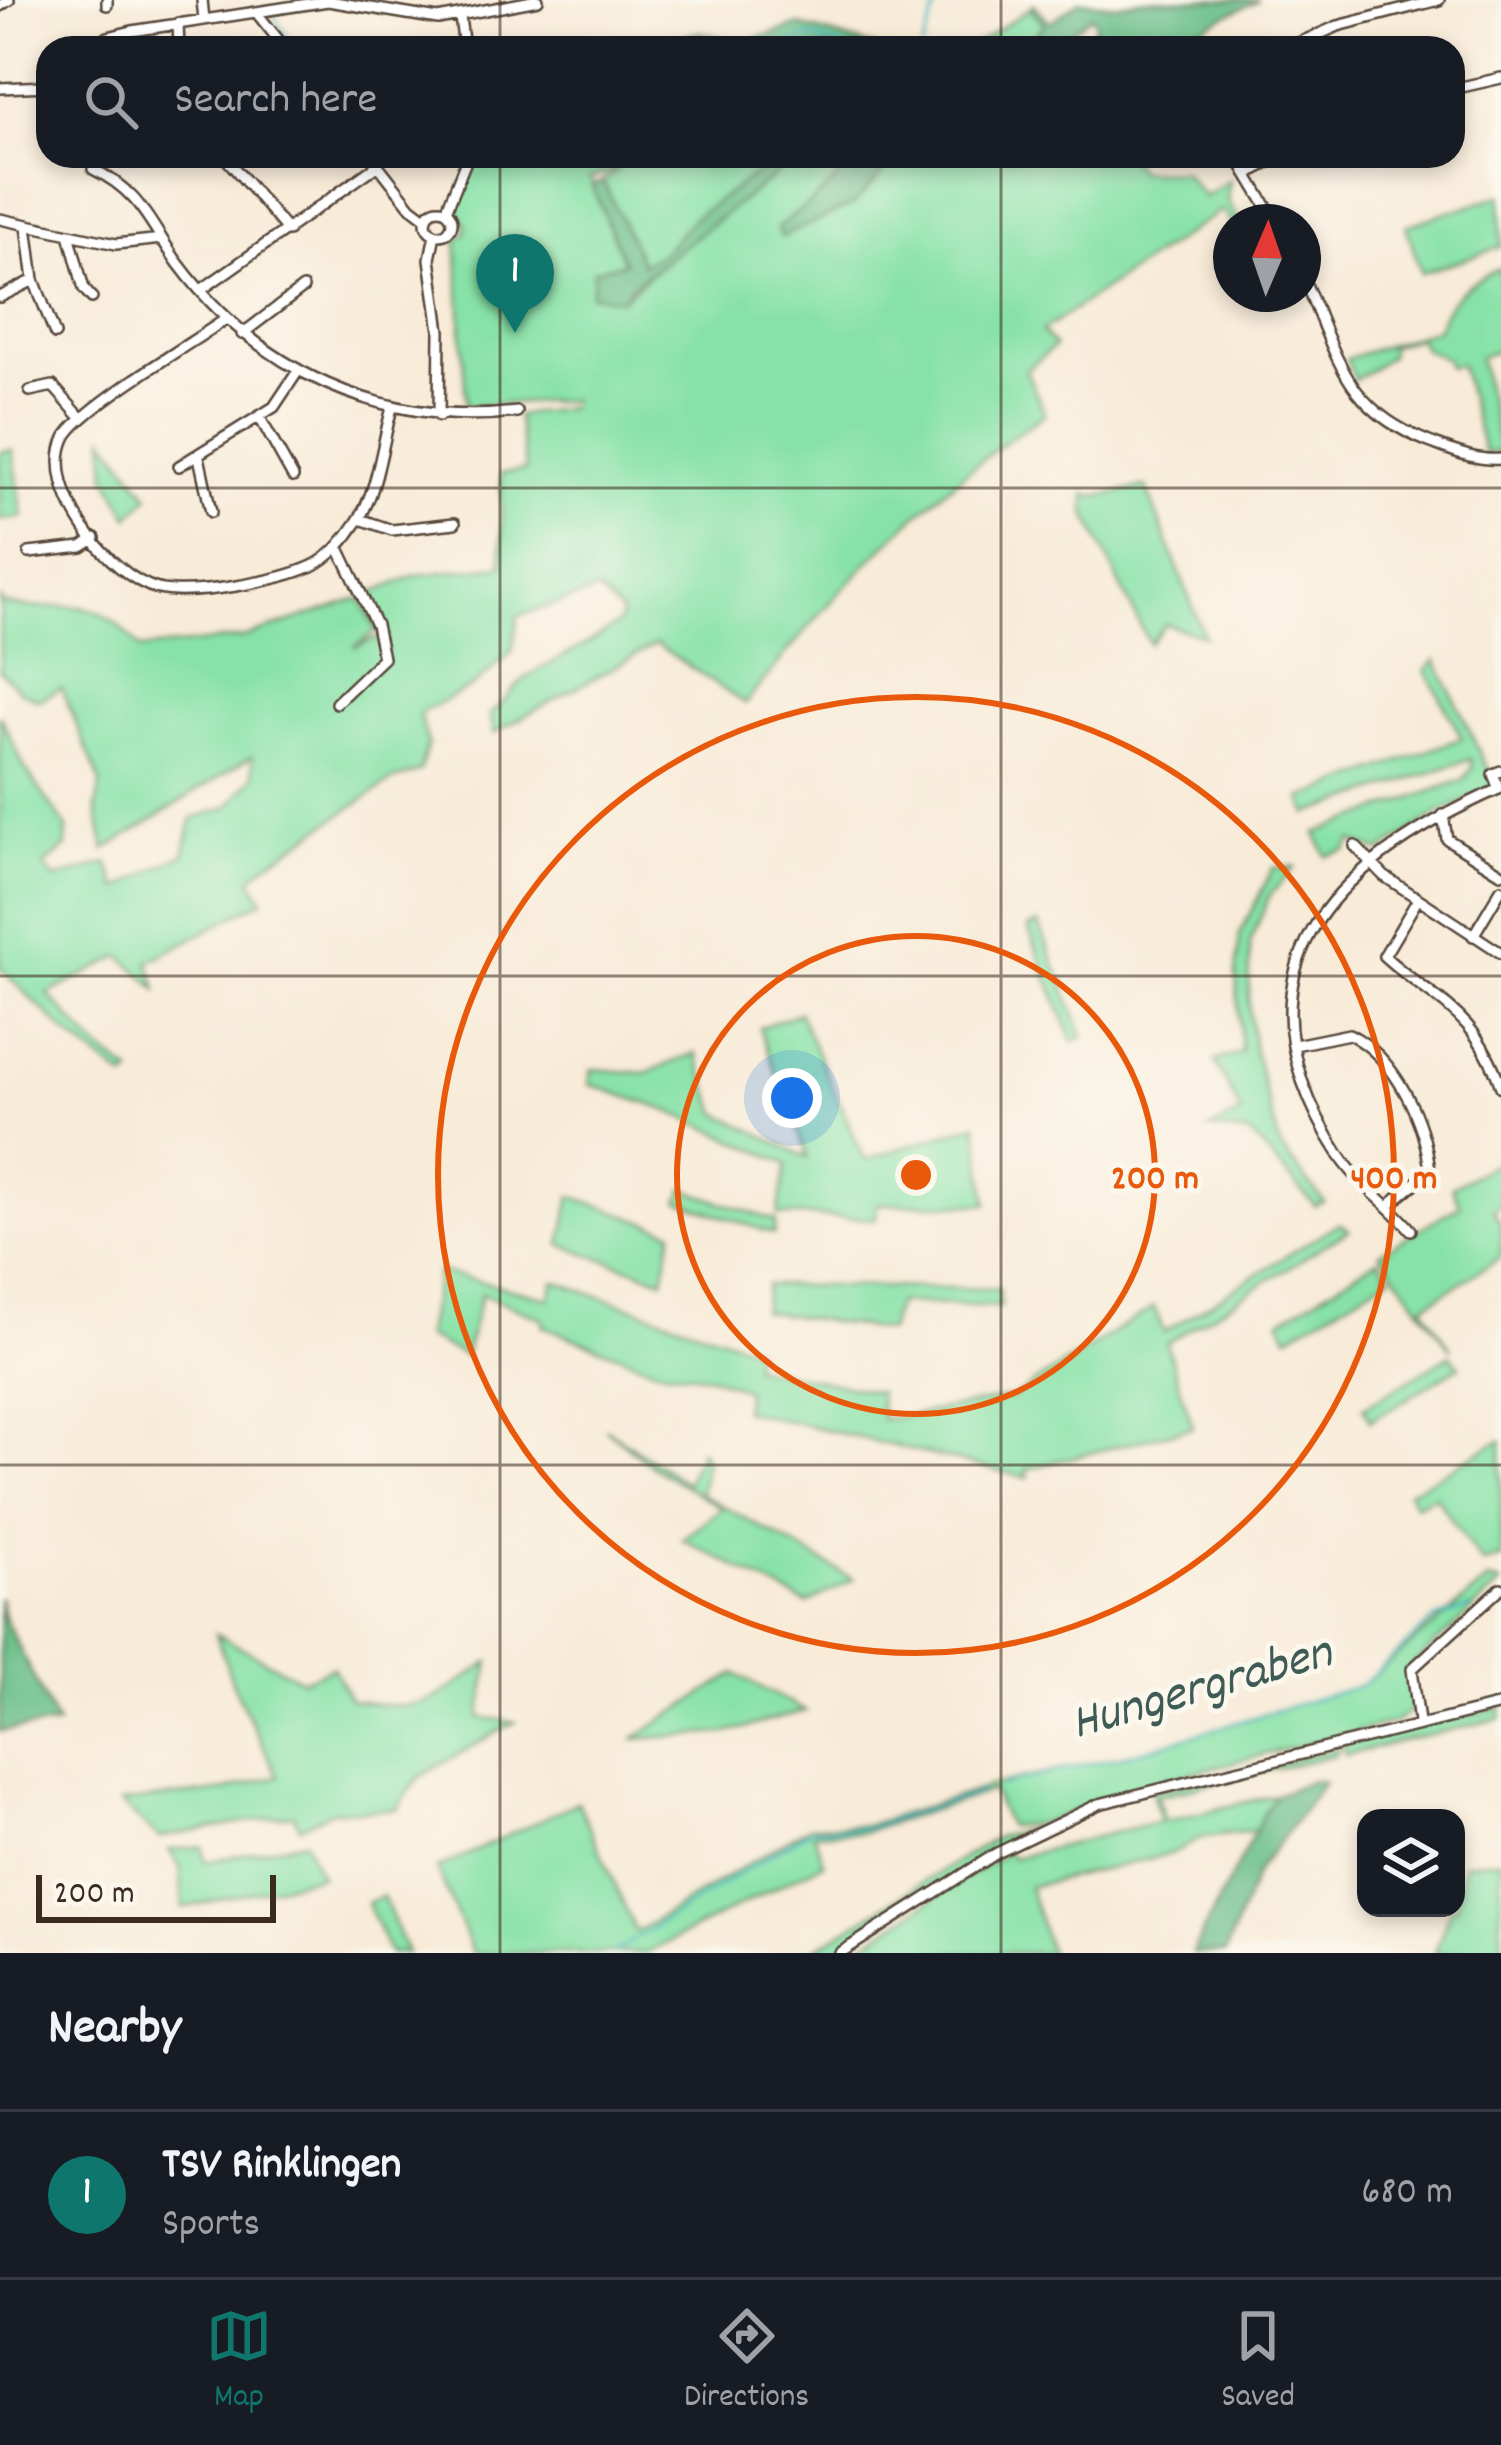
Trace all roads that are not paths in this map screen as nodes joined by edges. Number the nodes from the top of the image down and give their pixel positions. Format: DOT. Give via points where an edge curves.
graph roads {
  1 [pos="9,0"];
  2 [pos="202,0"];
  3 [pos="538,0"];
  4 [pos="1439,0"];
  5 [pos="522,2"];
  6 [pos="0,6"];
  7 [pos="279,6"];
  8 [pos="389,6"];
  9 [pos="258,11"];
  10 [pos="460,17"];
  11 [pos="204,19"];
  12 [pos="178,23"];
  13 [pos="115,36"];
  14 [pos="179,36"];
  15 [pos="276,36"];
  16 [pos="462,36"];
  17 [pos="1316,36"];
  18 [pos="1501,78"];
  19 [pos="36,86"];
  20 [pos="1465,86"];
  21 [pos="0,88"];
  22 [pos="234,168"];
  23 [pos="364,168"];
  24 [pos="380,168"];
  25 [pos="463,168"];
  26 [pos="1244,168"];
  27 [pos="1259,168"];
  28 [pos="93,170"];
  29 [pos="1247,174"];
  30 [pos="1265,204"];
  31 [pos="446,211"];
  32 [pos="0,219"];
  33 [pos="427,219"];
  34 [pos="27,226"];
  35 [pos="288,231"];
  36 [pos="69,234"];
  37 [pos="435,234"];
  38 [pos="162,238"];
  39 [pos="34,280"];
  40 [pos="303,289"];
  41 [pos="201,290"];
  42 [pos="0,296"];
  43 [pos="92,298"];
  44 [pos="1318,312"];
  45 [pos="226,319"];
  46 [pos="55,334"];
  47 [pos="242,334"];
  48 [pos="298,371"];
  49 [pos="30,392"];
  50 [pos="392,408"];
  51 [pos="517,412"];
  52 [pos="439,416"];
  53 [pos="81,418"];
  54 [pos="260,418"];
  55 [pos="199,457"];
  56 [pos="1501,459"];
  57 [pos="179,466"];
  58 [pos="293,476"];
  59 [pos="212,512"];
  60 [pos="360,519"];
  61 [pos="455,523"];
  62 [pos="95,538"];
  63 [pos="338,546"];
  64 [pos="29,553"];
  65 [pos="336,703"];
  66 [pos="1501,771"];
  67 [pos="1500,789"];
  68 [pos="1443,815"];
  69 [pos="1355,846"];
  70 [pos="1373,864"];
  71 [pos="1501,873"];
  72 [pos="1501,889"];
  73 [pos="1418,899"];
  74 [pos="1473,936"];
  75 [pos="1501,953"];
  76 [pos="1295,1045"];
  77 [pos="1501,1087"];
  78 [pos="1389,1205"];
  79 [pos="1411,1230"];
  80 [pos="1501,1588"];
  81 [pos="1501,1705"];
  82 [pos="1419,1722"];
  83 [pos="840,1953"];
  1 -- 6 [label="street"];
  2 -- 11 [label="street"];
  3 -- 5 [label="street"];
  4 -- 17 [label="street"];
  5 -- 10 [label="street"];
  7 -- 8 [label="street"];
  7 -- 9 [label="street"];
  8 -- 10 [label="street"];
  9 -- 11 [label="street"];
  9 -- 15 [label="street"];
  10 -- 16 [label="street"];
  11 -- 12 [label="street"];
  12 -- 13 [label="street"];
  12 -- 14 [label="street"];
  18 -- 20 [label="street"];
  19 -- 21 [label="street"];
  22 -- 35 [label="street"];
  23 -- 35 [label="street"];
  24 -- 33 [label="street"];
  25 -- 31 [label="street"];
  26 -- 29 [label="street"];
  27 -- 29 [label="street"];
  28 -- 38 [label="street" via="132,192"];
  29 -- 30 [label="street"];
  31 -- 33 [label="street"];
  31 -- 37 [label="street" via="451,228"];
  32 -- 34 [label="street"];
  33 -- 37 [label="street"];
  34 -- 36 [label="street"];
  34 -- 39 [label="street"];
  35 -- 41 [label="street"];
  36 -- 38 [label="street" via="116,244"];
  36 -- 43 [label="street"];
  37 -- 52 [label="street"];
  38 -- 41 [label="street"];
  39 -- 42 [label="street"];
  39 -- 46 [label="street"];
  40 -- 47 [label="street"];
  41 -- 45 [label="street"];
  44 -- 56 [label="street" via="1369,411 1470,457"];
  45 -- 47 [label="street"];
  45 -- 53 [label="street"];
  47 -- 48 [label="street"];
  48 -- 50 [label="street"];
  48 -- 54 [label="street"];
  49 -- 53 [label="street" via="53,386"];
  50 -- 52 [label="street"];
  50 -- 60 [label="street"];
  51 -- 52 [label="street"];
  53 -- 62 [label="street" via="64,438 60,462 74,508"];
  54 -- 55 [label="street"];
  54 -- 58 [label="street"];
  55 -- 57 [label="street"];
  55 -- 59 [label="street"];
  60 -- 61 [label="street" via="392,530"];
  60 -- 63 [label="street"];
  62 -- 63 [label="street" via="141,583 173,592 312,566"];
  62 -- 64 [label="street"];
  63 -- 65 [label="street" via="376,626 382,658"];
  66 -- 67 [label="street" via="1493,774"];
  67 -- 68 [label="street"];
  68 -- 70 [label="street"];
  68 -- 71 [label="street" via="1447,838"];
  69 -- 70 [label="street"];
  70 -- 73 [label="street"];
  70 -- 76 [label="street" via="1304,936 1292,984"];
  72 -- 74 [label="street"];
  73 -- 74 [label="street"];
  73 -- 77 [label="street" via="1384,956 1459,1012"];
  74 -- 75 [label="street"];
  76 -- 78 [label="street" via="1330,1138"];
  76 -- 78 [label="street" via="1349,1034 1396,1078 1430,1172"];
  78 -- 79 [label="street"];
  80 -- 82 [label="street" via="1412,1669"];
  81 -- 82 [label="street"];
  82 -- 83 [label="street" via="1154,1786 1070,1815"];
}
